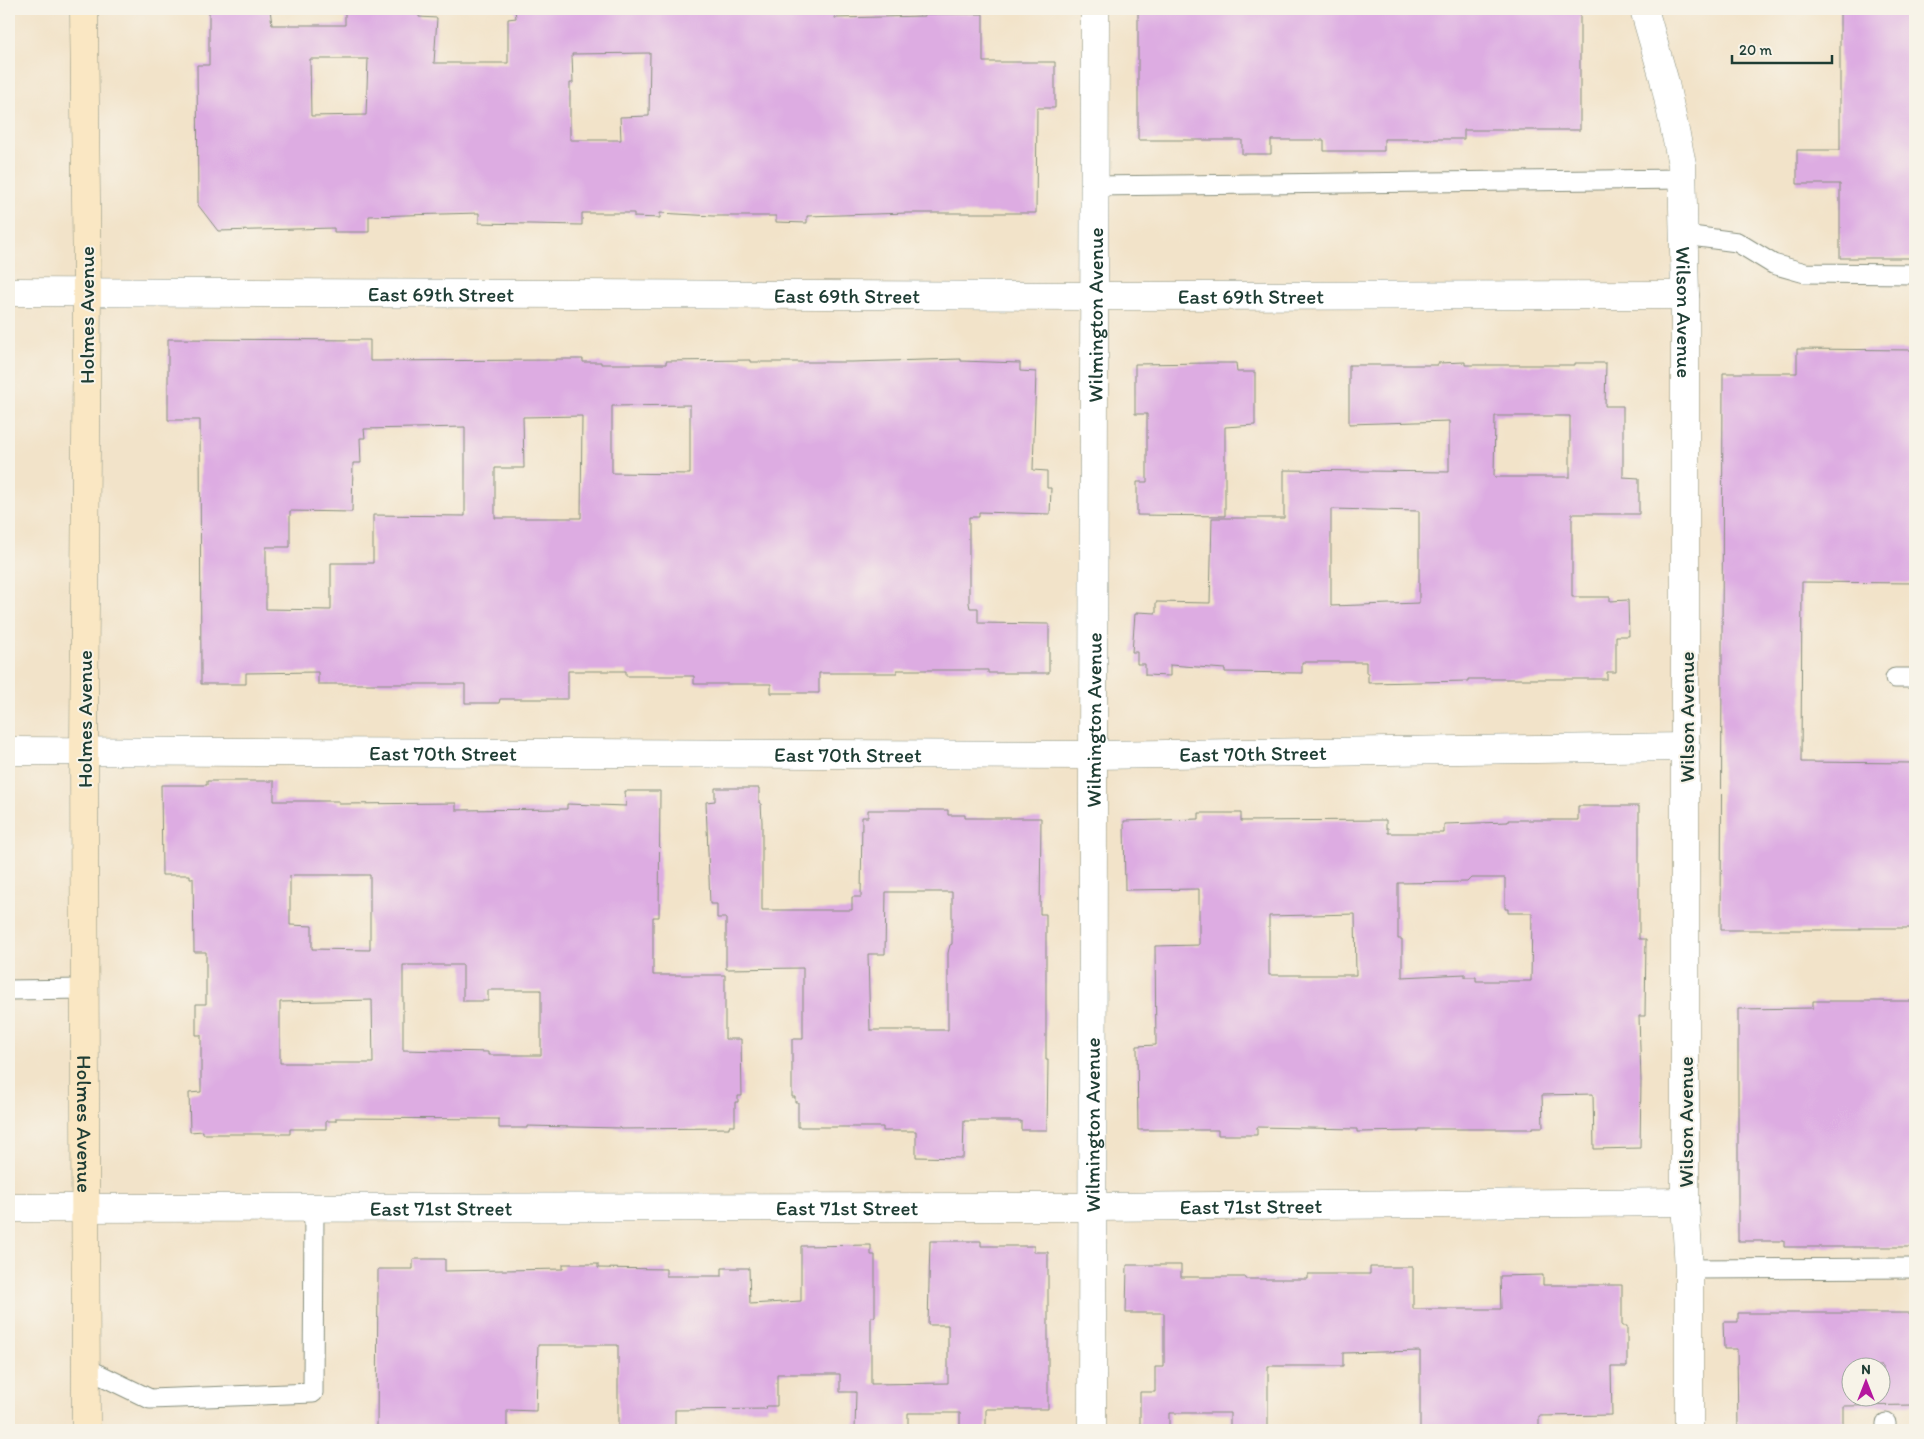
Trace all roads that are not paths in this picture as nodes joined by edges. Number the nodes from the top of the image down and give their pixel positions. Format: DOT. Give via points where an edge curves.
graph roads {
  1 [pos="84,9"];
  2 [pos="1095,9"];
  3 [pos="1644,9"];
  4 [pos="1682,179"];
  5 [pos="1095,186"];
  6 [pos="1684,234"];
  7 [pos="1915,274"];
  8 [pos="9,292"];
  9 [pos="87,292"];
  10 [pos="1685,295"];
  11 [pos="1095,296"];
  12 [pos="1895,678"];
  13 [pos="1915,678"];
  14 [pos="1686,747"];
  15 [pos="9,751"];
  16 [pos="84,752"];
  17 [pos="1093,755"];
  18 [pos="85,989"];
  19 [pos="9,990"];
  20 [pos="1685,1202"];
  21 [pos="1091,1206"];
  22 [pos="9,1208"];
  23 [pos="85,1209"];
  24 [pos="314,1209"];
  25 [pos="1915,1268"];
  26 [pos="1689,1269"];
  27 [pos="86,1368"];
  28 [pos="86,1430"];
  29 [pos="1092,1430"];
  30 [pos="1689,1430"];
  1 -- 9 [label="street, Holmes Avenue"];
  2 -- 5 [label="street, Wilmington Avenue"];
  3 -- 4 [label="street, Wilson Avenue" via="1664,78 1682,164"];
  4 -- 5 [label="lane"];
  4 -- 6 [label="street, Wilson Avenue"];
  5 -- 11 [label="street, Wilmington Avenue"];
  6 -- 7 [label="lane" via="1737,242 1773,264 1805,273"];
  6 -- 10 [label="street, Wilson Avenue"];
  8 -- 9 [label="street, East 69th Street"];
  9 -- 11 [label="street, East 69th Street"];
  9 -- 16 [label="street, Holmes Avenue"];
  10 -- 11 [label="street, East 69th Street"];
  10 -- 14 [label="street, Wilson Avenue"];
  11 -- 17 [label="street, Wilmington Avenue"];
  12 -- 13 [label="lane"];
  14 -- 17 [label="street, East 70th Street"];
  14 -- 20 [label="street, Wilson Avenue"];
  15 -- 16 [label="street, East 70th Street"];
  16 -- 17 [label="street, East 70th Street"];
  16 -- 18 [label="street, Holmes Avenue"];
  17 -- 21 [label="street, Wilmington Avenue"];
  18 -- 19 [label="lane"];
  18 -- 23 [label="street, Holmes Avenue"];
  20 -- 21 [label="street, East 71st Street"];
  20 -- 26 [label="street, Wilson Avenue"];
  21 -- 24 [label="street, East 71st Street"];
  21 -- 29 [label="street, Wilmington Avenue"];
  22 -- 23 [label="street, East 71st Street"];
  23 -- 24 [label="street, East 71st Street"];
  23 -- 27 [label="street, Holmes Avenue"];
  24 -- 27 [label="lane" via="312,1393 150,1399"];
  25 -- 26 [label="lane"];
  26 -- 30 [label="street, Wilson Avenue"];
  27 -- 28 [label="street, Holmes Avenue"];
}
